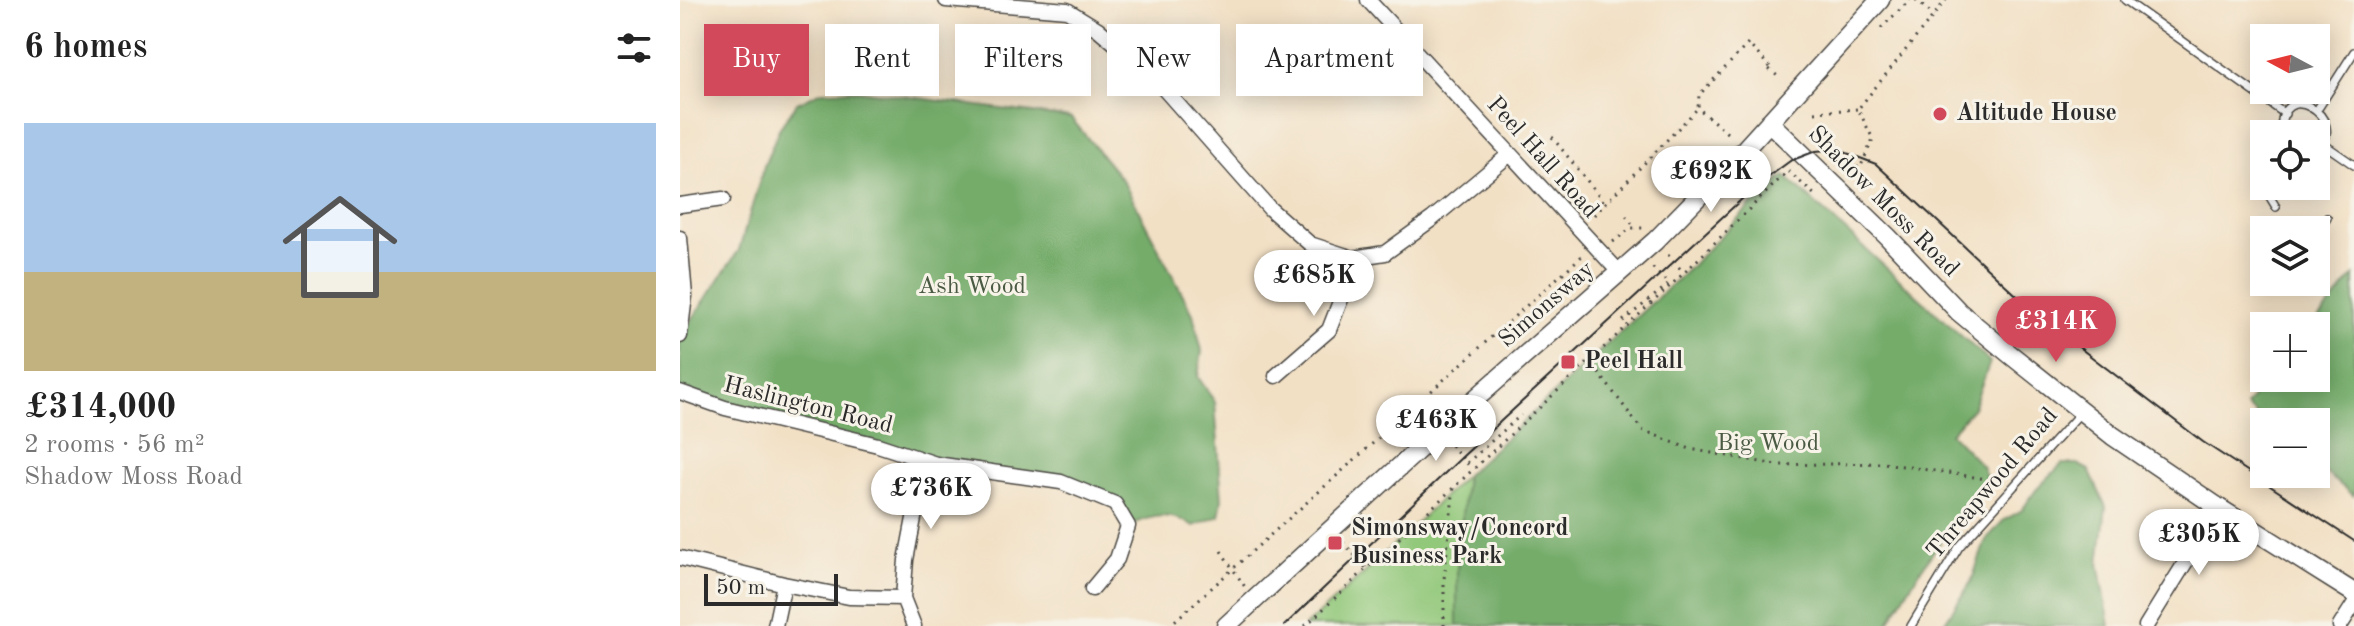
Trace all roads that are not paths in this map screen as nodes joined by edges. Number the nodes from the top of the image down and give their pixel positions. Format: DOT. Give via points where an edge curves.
graph roads {
  1 [pos="946,0"];
  2 [pos="1368,0"];
  3 [pos="1880,0"];
  4 [pos="2125,0"];
  5 [pos="2354,52"];
  6 [pos="2319,107"];
  7 [pos="2285,114"];
  8 [pos="2284,120"];
  9 [pos="1769,122"];
  10 [pos="2330,135"];
  11 [pos="2330,148"];
  12 [pos="1510,154"];
  13 [pos="2354,165"];
  14 [pos="723,199"];
  15 [pos="2272,200"];
  16 [pos="680,205"];
  17 [pos="2276,207"];
  18 [pos="680,238"];
  19 [pos="1347,256"];
  20 [pos="1620,273"];
  21 [pos="680,336"];
  22 [pos="1276,376"];
  23 [pos="680,392"];
  24 [pos="2082,410"];
  25 [pos="925,461"];
  26 [pos="2219,508"];
  27 [pos="680,558"];
  28 [pos="784,584"];
  29 [pos="1092,589"];
  30 [pos="2354,593"];
  31 [pos="903,598"];
  32 [pos="2354,604"];
  33 [pos="775,626"];
  34 [pos="914,626"];
  35 [pos="1226,626"];
  36 [pos="1911,626"];
  37 [pos="2146,626"];
  38 [pos="2340,626"];
  1 -- 19 [label="street" via="1067,10 1098,29 1150,73 1270,209 1310,244"];
  2 -- 12 [label="street, Peel Hall Road"];
  3 -- 9 [label="street, Simonsway"];
  4 -- 7 [label="lane"];
  5 -- 6 [label="lane"];
  6 -- 7 [label="lane" via="2303,103"];
  6 -- 10 [label="lane" via="2329,117"];
  7 -- 8 [label="lane"];
  9 -- 20 [label="street, Simonsway"];
  9 -- 24 [label="street, Shadow Moss Road" via="1959,312"];
  11 -- 13 [label="lane"];
  12 -- 19 [label="street" via="1385,253"];
  12 -- 20 [label="street, Peel Hall Road"];
  14 -- 16 [label="street"];
  15 -- 17 [label="lane"];
  18 -- 21 [label="street" via="685,296"];
  19 -- 22 [label="street" via="1341,299 1329,330"];
  20 -- 35 [label="street, Simonsway"];
  23 -- 25 [label="street, Haslington Road"];
  24 -- 26 [label="street, Shadow Moss Road"];
  24 -- 36 [label="lane, Threapwood Road" via="1959,547"];
  25 -- 29 [label="street, Haslington Road" via="1061,482 1115,504 1128,526 1117,559"];
  25 -- 31 [label="street"];
  26 -- 30 [label="street, Shadow Moss Road"];
  26 -- 37 [label="street"];
  27 -- 28 [label="street"];
  28 -- 31 [label="street" via="849,597"];
  28 -- 33 [label="street"];
  31 -- 34 [label="street"];
  32 -- 38 [label="street"];
}
